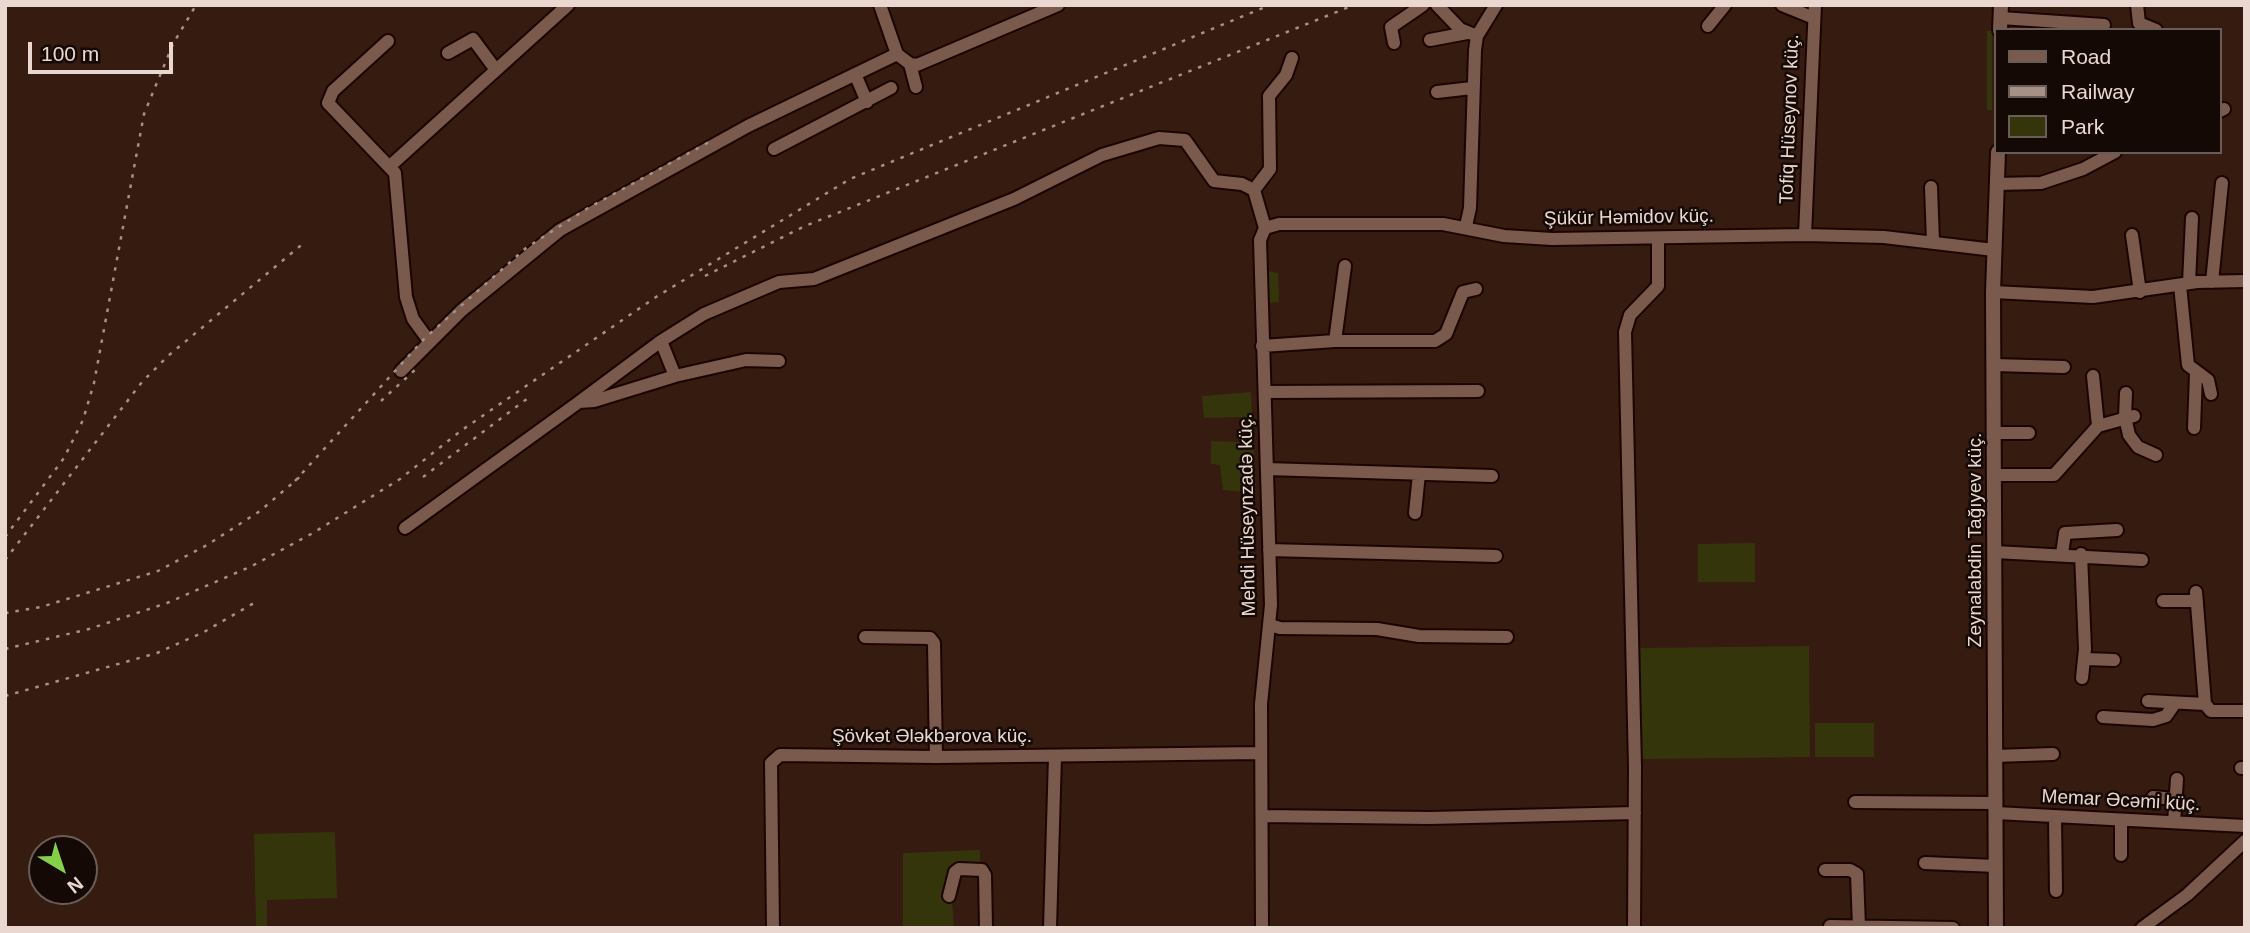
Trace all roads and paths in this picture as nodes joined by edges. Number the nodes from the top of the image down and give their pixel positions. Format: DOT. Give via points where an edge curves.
graph roads {
  1 [pos="568,5"];
  2 [pos="880,5"];
  3 [pos="1058,5"];
  4 [pos="1423,5"];
  5 [pos="1437,5"];
  6 [pos="1496,5"];
  7 [pos="1725,5"];
  8 [pos="1782,5"];
  9 [pos="2137,5"];
  10 [pos="1814,11"];
  11 [pos="2001,18"];
  12 [pos="2104,25"];
  13 [pos="1708,26"];
  14 [pos="2086,27"];
  15 [pos="2151,28"];
  16 [pos="1472,34"];
  17 [pos="1430,40"];
  18 [pos="388,41"];
  19 [pos="1394,43"];
  20 [pos="448,53"];
  21 [pos="897,54"];
  22 [pos="1292,58"];
  23 [pos="910,64"];
  24 [pos="496,71"];
  25 [pos="855,74"];
  26 [pos="916,87"];
  27 [pos="891,88"];
  28 [pos="1472,88"];
  29 [pos="1437,92"];
  30 [pos="867,102"];
  31 [pos="774,149"];
  32 [pos="1998,154"];
  33 [pos="2111,154"];
  34 [pos="390,166"];
  35 [pos="2222,183"];
  36 [pos="1996,184"];
  37 [pos="1931,187"];
  38 [pos="1254,190"];
  39 [pos="2192,218"];
  40 [pos="1466,226"];
  41 [pos="1265,228"];
  42 [pos="2132,234"];
  43 [pos="1805,235"];
  44 [pos="1658,238"];
  45 [pos="1933,242"];
  46 [pos="1994,250"];
  47 [pos="1345,266"];
  48 [pos="2245,281"];
  49 [pos="2212,282"];
  50 [pos="2184,284"];
  51 [pos="1476,289"];
  52 [pos="1993,292"];
  53 [pos="2140,292"];
  54 [pos="429,341"];
  55 [pos="661,341"];
  56 [pos="1335,341"];
  57 [pos="1262,345"];
  58 [pos="779,361"];
  59 [pos="1994,365"];
  60 [pos="2064,367"];
  61 [pos="401,371"];
  62 [pos="2196,373"];
  63 [pos="675,376"];
  64 [pos="2093,376"];
  65 [pos="1265,391"];
  66 [pos="1478,391"];
  67 [pos="2126,393"];
  68 [pos="2211,394"];
  69 [pos="579,402"];
  70 [pos="2129,416"];
  71 [pos="2098,426"];
  72 [pos="2194,428"];
  73 [pos="1994,433"];
  74 [pos="2029,433"];
  75 [pos="2156,455"];
  76 [pos="1267,469"];
  77 [pos="1419,474"];
  78 [pos="1995,475"];
  79 [pos="1492,476"];
  80 [pos="1415,513"];
  81 [pos="405,528"];
  82 [pos="2118,530"];
  83 [pos="1269,550"];
  84 [pos="1995,552"];
  85 [pos="2062,554"];
  86 [pos="2081,554"];
  87 [pos="1496,556"];
  88 [pos="2141,560"];
  89 [pos="2164,601"];
  90 [pos="1270,625"];
  91 [pos="1507,637"];
  92 [pos="865,638"];
  93 [pos="2085,659"];
  94 [pos="2114,660"];
  95 [pos="2082,678"];
  96 [pos="2148,701"];
  97 [pos="2175,703"];
  98 [pos="2205,704"];
  99 [pos="2245,711"];
  100 [pos="2103,717"];
  101 [pos="1261,753"];
  102 [pos="2053,754"];
  103 [pos="1055,756"];
  104 [pos="1996,756"];
  105 [pos="936,757"];
  106 [pos="2177,779"];
  107 [pos="2153,797"];
  108 [pos="2175,799"];
  109 [pos="1855,802"];
  110 [pos="1996,808"];
  111 [pos="1635,813"];
  112 [pos="1262,816"];
  113 [pos="2055,818"];
  114 [pos="2121,820"];
  115 [pos="2174,822"];
  116 [pos="2245,826"];
  117 [pos="2245,841"];
  118 [pos="2120,855"];
  119 [pos="1925,863"];
  120 [pos="1996,866"];
  121 [pos="1825,870"];
  122 [pos="2056,891"];
  123 [pos="949,896"];
  124 [pos="1830,926"];
  125 [pos="1859,927"];
  126 [pos="773,928"];
  127 [pos="986,928"];
  128 [pos="1050,928"];
  129 [pos="1262,928"];
  130 [pos="1634,928"];
  131 [pos="1953,928"];
  132 [pos="1996,928"];
  133 [pos="2142,928"];
  1 -- 24 [label="street"];
  2 -- 21 [label="street"];
  3 -- 23 [label="street" via="924,64"];
  4 -- 19 [label="street" via="1391,27"];
  5 -- 16 [label="street"];
  6 -- 16 [label="street"];
  7 -- 13 [label="street"];
  8 -- 10 [label="street"];
  9 -- 15 [label="street" via="2139,23"];
  10 -- 43 [label="street, Tofiq Hüseynov küç."];
  11 -- 14 [label="street"];
  12 -- 14 [label="street"];
  16 -- 17 [label="street"];
  16 -- 28 [label="street"];
  18 -- 34 [label="street" via="328,98 330,106"];
  20 -- 24 [label="street" via="473,39"];
  21 -- 23 [label="street"];
  21 -- 25 [label="street"];
  22 -- 38 [label="street" via="1286,75 1269,96 1270,169"];
  23 -- 26 [label="street"];
  24 -- 34 [label="street"];
  25 -- 30 [label="street"];
  25 -- 54 [label="street" via="748,126 560,230"];
  27 -- 30 [label="street"];
  28 -- 29 [label="street"];
  28 -- 40 [label="street"];
  30 -- 31 [label="street"];
  32 -- 36 [label="street, Zeynalabdin Tağıyev küç."];
  33 -- 36 [label="street" via="2041,183"];
  34 -- 54 [label="street" via="398,188 409,309"];
  35 -- 49 [label="street"];
  36 -- 46 [label="street, Zeynalabdin Tağıyev küç."];
  37 -- 45 [label="street"];
  38 -- 41 [label="street"];
  38 -- 55 [label="street" via="1214,181 1185,139 1159,138 1102,155 1014,199 814,279 779,282 704,314"];
  39 -- 50 [label="street"];
  40 -- 41 [label="street, Şükür Həmidov küç." via="1279,224"];
  40 -- 44 [label="street, Şükür Həmidov küç." via="1523,238"];
  41 -- 57 [label="street, Mehdi Hüseynzadə küç." via="1260,240"];
  42 -- 53 [label="street"];
  43 -- 44 [label="street, Şükür Həmidov küç."];
  43 -- 45 [label="street, Şükür Həmidov küç."];
  44 -- 111 [label="street" via="1658,286 1630,315 1625,332"];
  45 -- 46 [label="street, Şükür Həmidov küç."];
  46 -- 52 [label="street, Zeynalabdin Tağıyev küç."];
  47 -- 56 [label="street"];
  48 -- 49 [label="street"];
  49 -- 50 [label="street"];
  50 -- 53 [label="street"];
  50 -- 62 [label="street" via="2188,365"];
  51 -- 56 [label="street" via="1463,292 1446,334 1435,341"];
  52 -- 53 [label="street" via="2093,297"];
  52 -- 59 [label="street, Zeynalabdin Tağıyev küç."];
  54 -- 61 [label="street"];
  55 -- 63 [label="street"];
  55 -- 69 [label="street"];
  56 -- 57 [label="street"];
  57 -- 65 [label="street, Mehdi Hüseynzadə küç."];
  58 -- 63 [label="street" via="746,360"];
  59 -- 60 [label="street"];
  59 -- 73 [label="street, Zeynalabdin Tağıyev küç."];
  62 -- 68 [label="street" via="2208,380"];
  62 -- 72 [label="street"];
  63 -- 69 [label="street"];
  64 -- 71 [label="street"];
  65 -- 66 [label="street"];
  65 -- 76 [label="street, Mehdi Hüseynzadə küç."];
  67 -- 70 [label="street"];
  69 -- 81 [label="street"];
  70 -- 71 [label="street"];
  70 -- 75 [label="street" via="2133,443"];
  71 -- 78 [label="street" via="2054,475"];
  73 -- 74 [label="street"];
  73 -- 78 [label="street, Zeynalabdin Tağıyev küç."];
  76 -- 77 [label="street"];
  76 -- 83 [label="street, Mehdi Hüseynzadə küç."];
  77 -- 79 [label="street"];
  77 -- 80 [label="street"];
  78 -- 84 [label="street, Zeynalabdin Tağıyev küç."];
  82 -- 85 [label="street" via="2065,533"];
  83 -- 87 [label="street"];
  83 -- 90 [label="street, Mehdi Hüseynzadə küç."];
  84 -- 85 [label="street"];
  84 -- 104 [label="street, Zeynalabdin Tağıyev küç."];
  85 -- 86 [label="street"];
  86 -- 88 [label="street"];
  86 -- 93 [label="street"];
  89 -- 98 [label="street" via="2196,597"];
  90 -- 91 [label="street"];
  90 -- 101 [label="street, Mehdi Hüseynzadə küç."];
  92 -- 105 [label="street" via="930,638 934,643"];
  93 -- 94 [label="street"];
  93 -- 95 [label="street"];
  96 -- 97 [label="street"];
  97 -- 98 [label="street"];
  97 -- 100 [label="street" via="2166,716 2153,720"];
  98 -- 99 [label="street" via="2211,711"];
  101 -- 103 [label="street, Şövkət Ələkbərova küç."];
  101 -- 112 [label="street, Mehdi Hüseynzadə küç."];
  102 -- 104 [label="street"];
  103 -- 105 [label="street, Şövkət Ələkbərova küç."];
  103 -- 128 [label="street"];
  104 -- 110 [label="street, Zeynalabdin Tağıyev küç."];
  105 -- 126 [label="street, Şövkət Ələkbərova küç." via="780,755 772,760"];
  106 -- 108 [label="street"];
  107 -- 108 [label="street"];
  108 -- 115 [label="street"];
  109 -- 110 [label="street, Memar Əcəmi küç."];
  110 -- 113 [label="street, Memar Əcəmi küç."];
  110 -- 120 [label="street, Zeynalabdin Tağıyev küç."];
  111 -- 112 [label="street"];
  111 -- 130 [label="street"];
  112 -- 129 [label="street, Mehdi Hüseynzadə küç."];
  113 -- 114 [label="street, Memar Əcəmi küç."];
  113 -- 122 [label="street"];
  114 -- 115 [label="street, Memar Əcəmi küç."];
  114 -- 118 [label="street"];
  115 -- 116 [label="street, Memar Əcəmi küç."];
  117 -- 133 [label="street" via="2187,895"];
  119 -- 120 [label="street"];
  120 -- 132 [label="street, Zeynalabdin Tağıyev küç."];
  121 -- 125 [label="street" via="1857,874"];
  123 -- 127 [label="street" via="955,872 982,870"];
  124 -- 125 [label="street"];
  125 -- 131 [label="street"];
}
